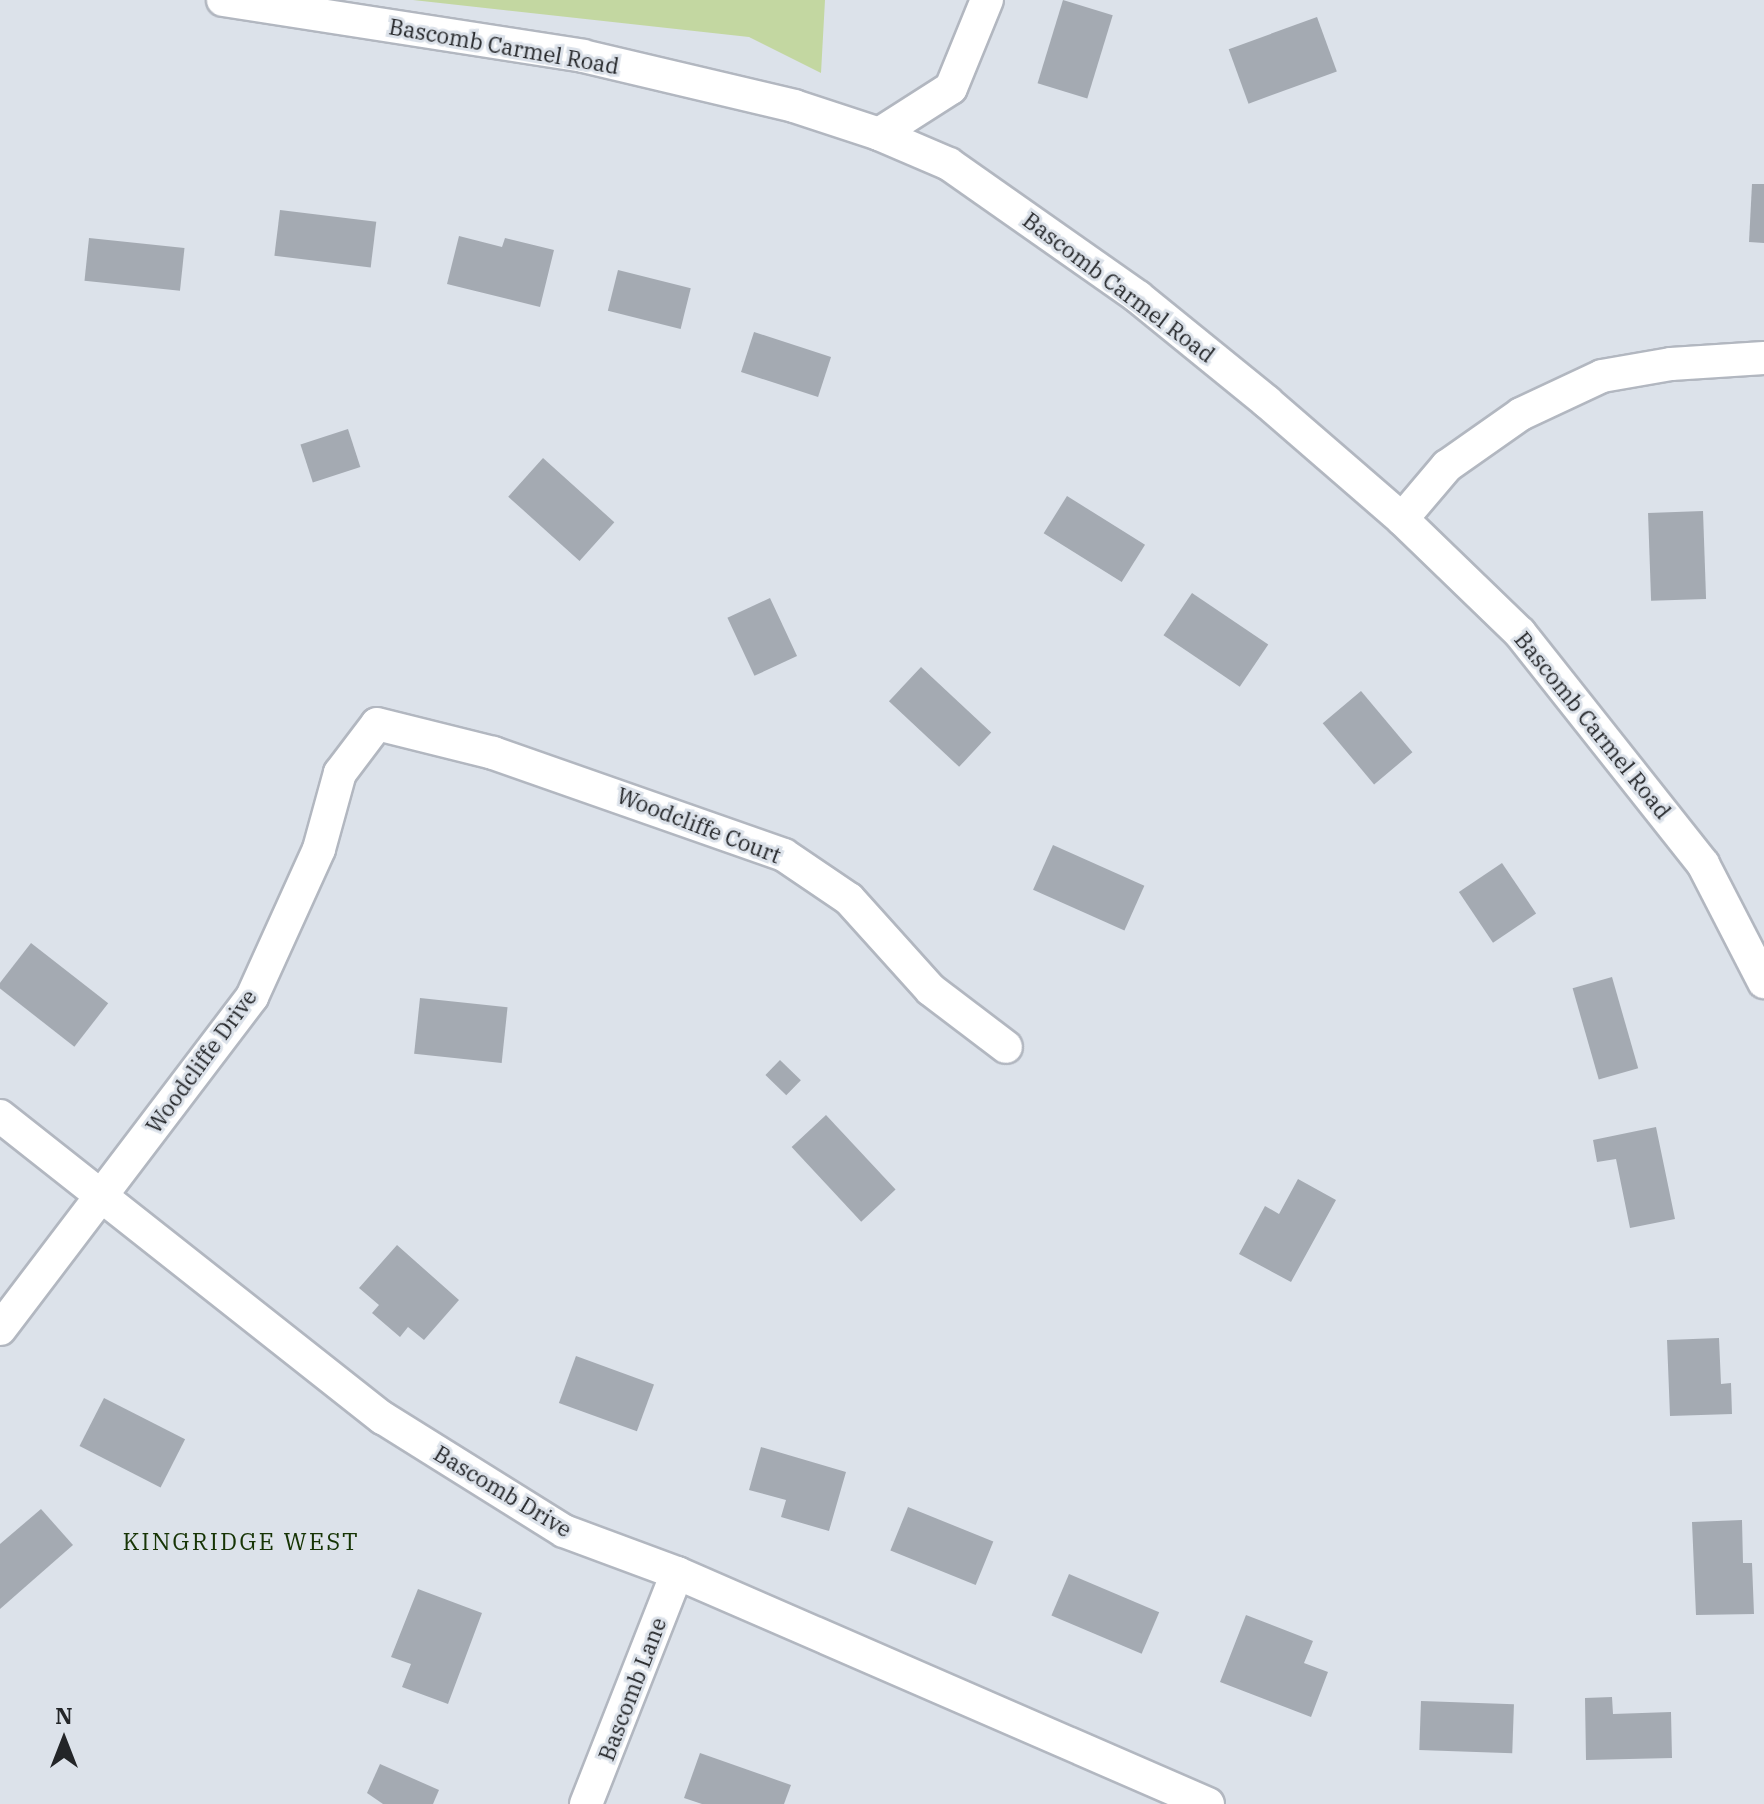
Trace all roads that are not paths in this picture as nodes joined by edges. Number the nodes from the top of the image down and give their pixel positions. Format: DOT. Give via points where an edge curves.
graph roads {
  1 [pos="223,0"];
  2 [pos="987,0"];
  3 [pos="879,134"];
  4 [pos="1764,358"];
  5 [pos="1402,519"];
  6 [pos="377,724"];
  7 [pos="1764,982"];
  8 [pos="1006,1047"];
  9 [pos="0,1116"];
  10 [pos="102,1194"];
  11 [pos="0,1329"];
  12 [pos="677,1573"];
  13 [pos="586,1804"];
  14 [pos="1208,1804"];
  1 -- 3 [label="street, Bascomb Carmel Road" via="583,56 794,106"];
  2 -- 3 [label="street" via="951,88"];
  3 -- 5 [label="street, Bascomb Carmel Road" via="949,164 1043,226 1267,402"];
  4 -- 5 [label="street" via="1671,364 1602,376 1521,414 1447,466"];
  5 -- 7 [label="street, Bascomb Carmel Road" via="1520,633 1622,756 1703,864"];
  6 -- 8 [label="street, Woodcliffe Court" via="493,753 784,855 849,899 931,990"];
  6 -- 10 [label="street, Woodcliffe Drive" via="340,773 319,849 252,997"];
  9 -- 10 [label="street, Bascomb Drive"];
  10 -- 11 [label="street, Woodcliffe Drive"];
  10 -- 12 [label="street, Bascomb Drive" via="383,1418 564,1531"];
  12 -- 13 [label="street, Bascomb Lane"];
  12 -- 14 [label="street, Bascomb Drive"];
}
